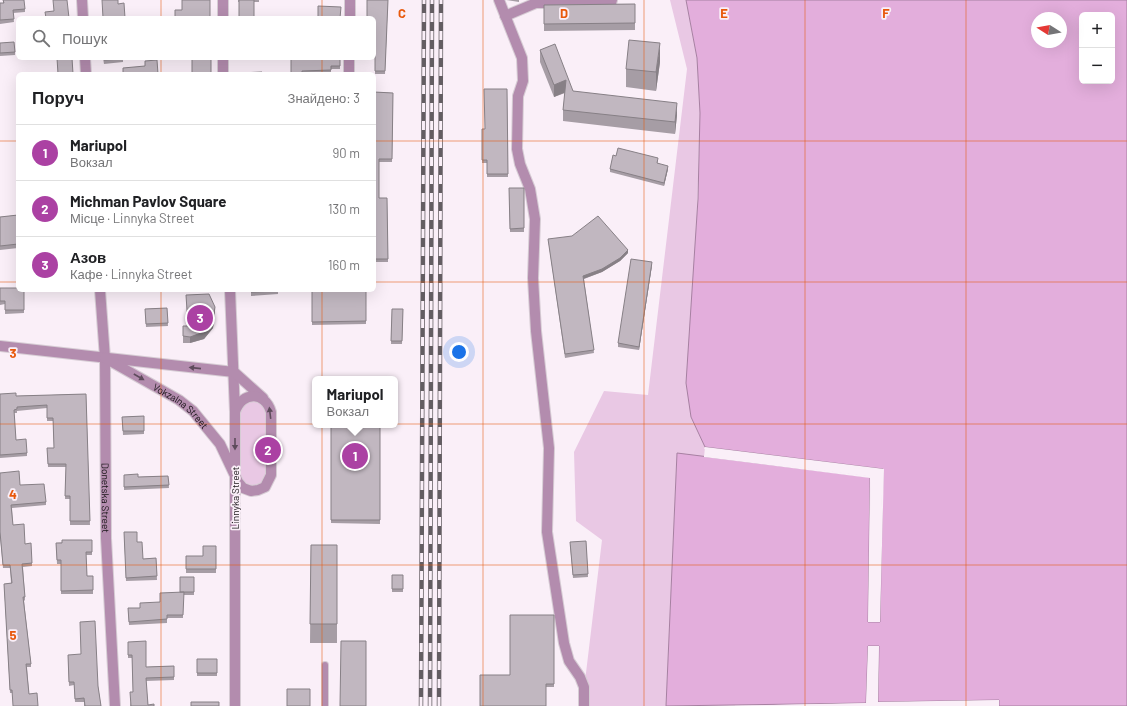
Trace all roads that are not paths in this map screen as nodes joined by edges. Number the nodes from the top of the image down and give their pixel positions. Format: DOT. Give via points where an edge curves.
graph roads {
  1 [pos="82,0"];
  2 [pos="223,0"];
  3 [pos="350,0"];
  4 [pos="499,0"];
  5 [pos="537,1"];
  6 [pos="611,2"];
  7 [pos="83,16"];
  8 [pos="223,16"];
  9 [pos="350,16"];
  10 [pos="505,16"];
  11 [pos="85,60"];
  12 [pos="223,60"];
  13 [pos="349,60"];
  14 [pos="86,72"];
  15 [pos="223,72"];
  16 [pos="349,72"];
  17 [pos="100,292"];
  18 [pos="230,292"];
  19 [pos="0,346"];
  20 [pos="105,358"];
  21 [pos="234,372"];
  22 [pos="264,399"];
  23 [pos="235,412"];
  24 [pos="235,475"];
  25 [pos="251,490"];
  26 [pos="235,491"];
  27 [pos="325,665"];
  28 [pos="114,706"];
  29 [pos="235,706"];
  30 [pos="326,706"];
  31 [pos="584,706"];
  1 -- 7 [label="street"];
  2 -- 8 [label="street"];
  3 -- 9 [label="street"];
  4 -- 10 [label="street"];
  5 -- 6 [label="street"];
  5 -- 10 [label="street"];
  10 -- 31 [label="street" via="522,58 523,81 518,96 518,149 520,164 530,188 535,218 533,278 536,332 549,448 547,532 564,643 569,661 584,687"];
  11 -- 14 [label="street"];
  12 -- 15 [label="street"];
  13 -- 16 [label="street"];
  17 -- 20 [label="street, Donetska Street"];
  18 -- 21 [label="street, Linnyka Street"];
  19 -- 20 [label="street, Vokzalna Street"];
  21 -- 20 [label="street, Vokzalna Street, one-way"];
  20 -- 24 [label="street, Vokzalna Street, one-way" via="179,400 193,411 220,444"];
  20 -- 28 [label="street, Donetska Street" via="106,538"];
  21 -- 22 [label="street"];
  21 -- 23 [label="street, Linnyka Street"];
  22 -- 23 [label="street" via="250,396 238,405"];
  25 -- 22 [label="street, one-way" via="265,487 271,475 271,412"];
  23 -- 24 [label="street, Linnyka Street, one-way"];
  24 -- 25 [label="street" via="243,488"];
  24 -- 26 [label="street, Linnyka Street"];
  25 -- 26 [label="street"];
  26 -- 29 [label="street, Linnyka Street"];
  27 -- 30 [label="lane"];
}
